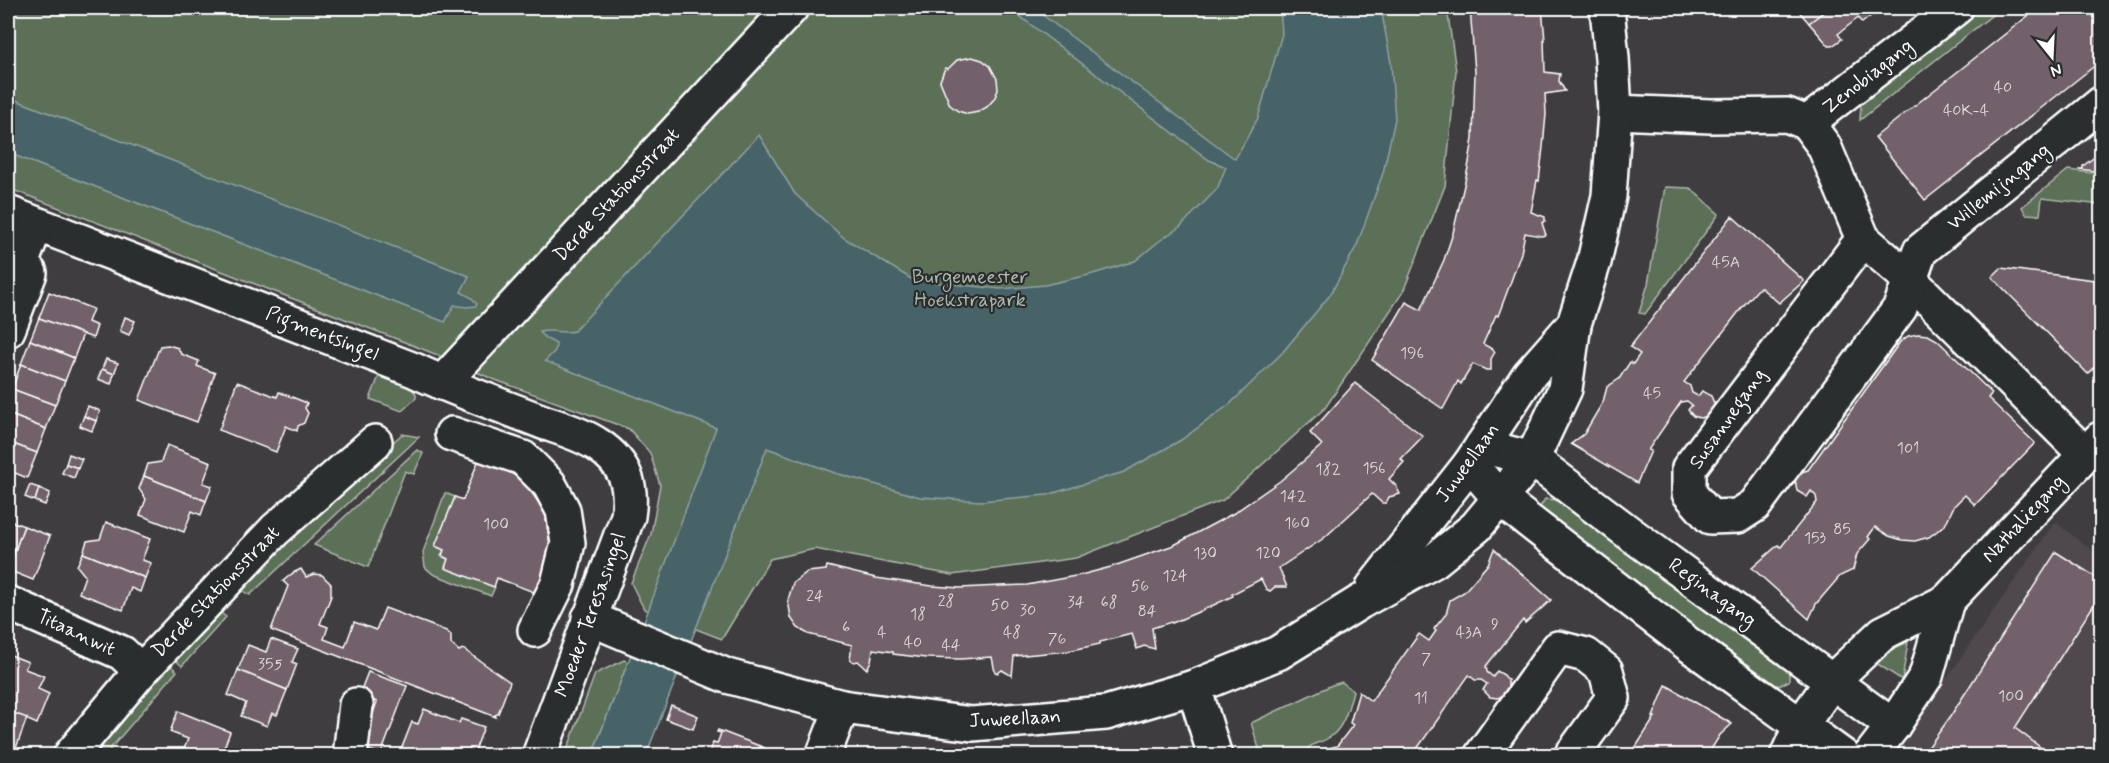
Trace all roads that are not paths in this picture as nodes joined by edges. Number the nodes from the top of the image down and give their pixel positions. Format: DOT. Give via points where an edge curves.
graph roads {
  1 [pos="791,8"];
  2 [pos="1607,8"];
  3 [pos="1956,8"];
  4 [pos="2102,103"];
  5 [pos="1615,112"];
  6 [pos="1808,123"];
  7 [pos="22,219"];
  8 [pos="1863,239"];
  9 [pos="1909,279"];
  10 [pos="1574,324"];
  11 [pos="8,330"];
  12 [pos="442,383"];
  13 [pos="452,434"];
  14 [pos="375,442"];
  15 [pos="2093,446"];
  16 [pos="1476,455"];
  17 [pos="1532,459"];
  18 [pos="624,473"];
  19 [pos="1499,498"];
  20 [pos="1947,601"];
  21 [pos="1360,602"];
  22 [pos="8,603"];
  23 [pos="589,618"];
  24 [pos="535,630"];
  25 [pos="141,671"];
  26 [pos="1832,681"];
  27 [pos="1194,687"];
  28 [pos="356,705"];
  29 [pos="842,707"];
  30 [pos="1801,725"];
  31 [pos="1893,726"];
  32 [pos="70,756"];
  33 [pos="350,756"];
  34 [pos="540,756"];
  35 [pos="823,756"];
  36 [pos="1215,756"];
  37 [pos="1481,756"];
  38 [pos="1571,756"];
  39 [pos="1787,756"];
  40 [pos="1843,756"];
  41 [pos="1870,756"];
  1 -- 12 [label="street, Derde Stationsstraat"];
  2 -- 5 [label="street, Juweellaan"];
  3 -- 6 [label="street, Zenobiagang"];
  4 -- 9 [label="street, Willemijngang" via="1920,251"];
  5 -- 6 [label="street" via="1787,115"];
  5 -- 10 [label="street, Juweellaan" via="1609,196"];
  6 -- 8 [label="street" via="1824,146"];
  7 -- 11 [label="street" via="19,269 30,273"];
  7 -- 12 [label="street, Pigmentsingel"];
  8 -- 9 [label="street"];
  8 -- 9 [label="street, Susannegang" via="1689,468 1689,493 1710,517 1738,516 1755,505 1900,308"];
  9 -- 15 [label="street"];
  10 -- 16 [label="street, Juweellaan" via="1529,375"];
  10 -- 17 [label="street, Juweellaan" via="1565,389"];
  12 -- 18 [label="street, Pigmentsingel" via="598,444"];
  13 -- 24 [label="street" via="523,458 549,484 563,510 568,543 558,584"];
  14 -- 25 [label="street, Derde Stationsstraat" via="275,530"];
  15 -- 20 [label="street, Nathaliegang"];
  16 -- 17 [label="street, Reginagang"];
  16 -- 19 [label="street"];
  16 -- 21 [label="street, Juweellaan"];
  17 -- 19 [label="street"];
  17 -- 26 [label="street, Reginagang"];
  18 -- 23 [label="street, Moeder Teresasingel" via="630,485 628,516"];
  19 -- 21 [label="street, Juweellaan" via="1476,527 1434,561"];
  19 -- 30 [label="street" via="1688,644"];
  20 -- 26 [label="street, Nathaliegang" via="1882,633"];
  20 -- 31 [label="street, Nathaliegang" via="1926,676"];
  21 -- 27 [label="street, Juweellaan" via="1278,653"];
  22 -- 25 [label="street, Titaanwit" via="122,653"];
  23 -- 29 [label="street, Juweellaan" via="727,676"];
  23 -- 34 [label="street, Moeder Teresasingel"];
  25 -- 32 [label="street, Derde Stationsstraat"];
  26 -- 30 [label="street, Nathaliegang"];
  26 -- 31 [label="street, Reginagang"];
  27 -- 29 [label="street, Juweellaan" via="1106,713 972,724"];
  27 -- 36 [label="street"];
  28 -- 33 [label="street"];
  29 -- 35 [label="street"];
  30 -- 39 [label="street, Nathaliegang"];
  30 -- 40 [label="street"];
  31 -- 41 [label="street, Nathaliegang"];
  37 -- 38 [label="street" via="1558,648 1586,655 1606,671 1613,698"];
}
